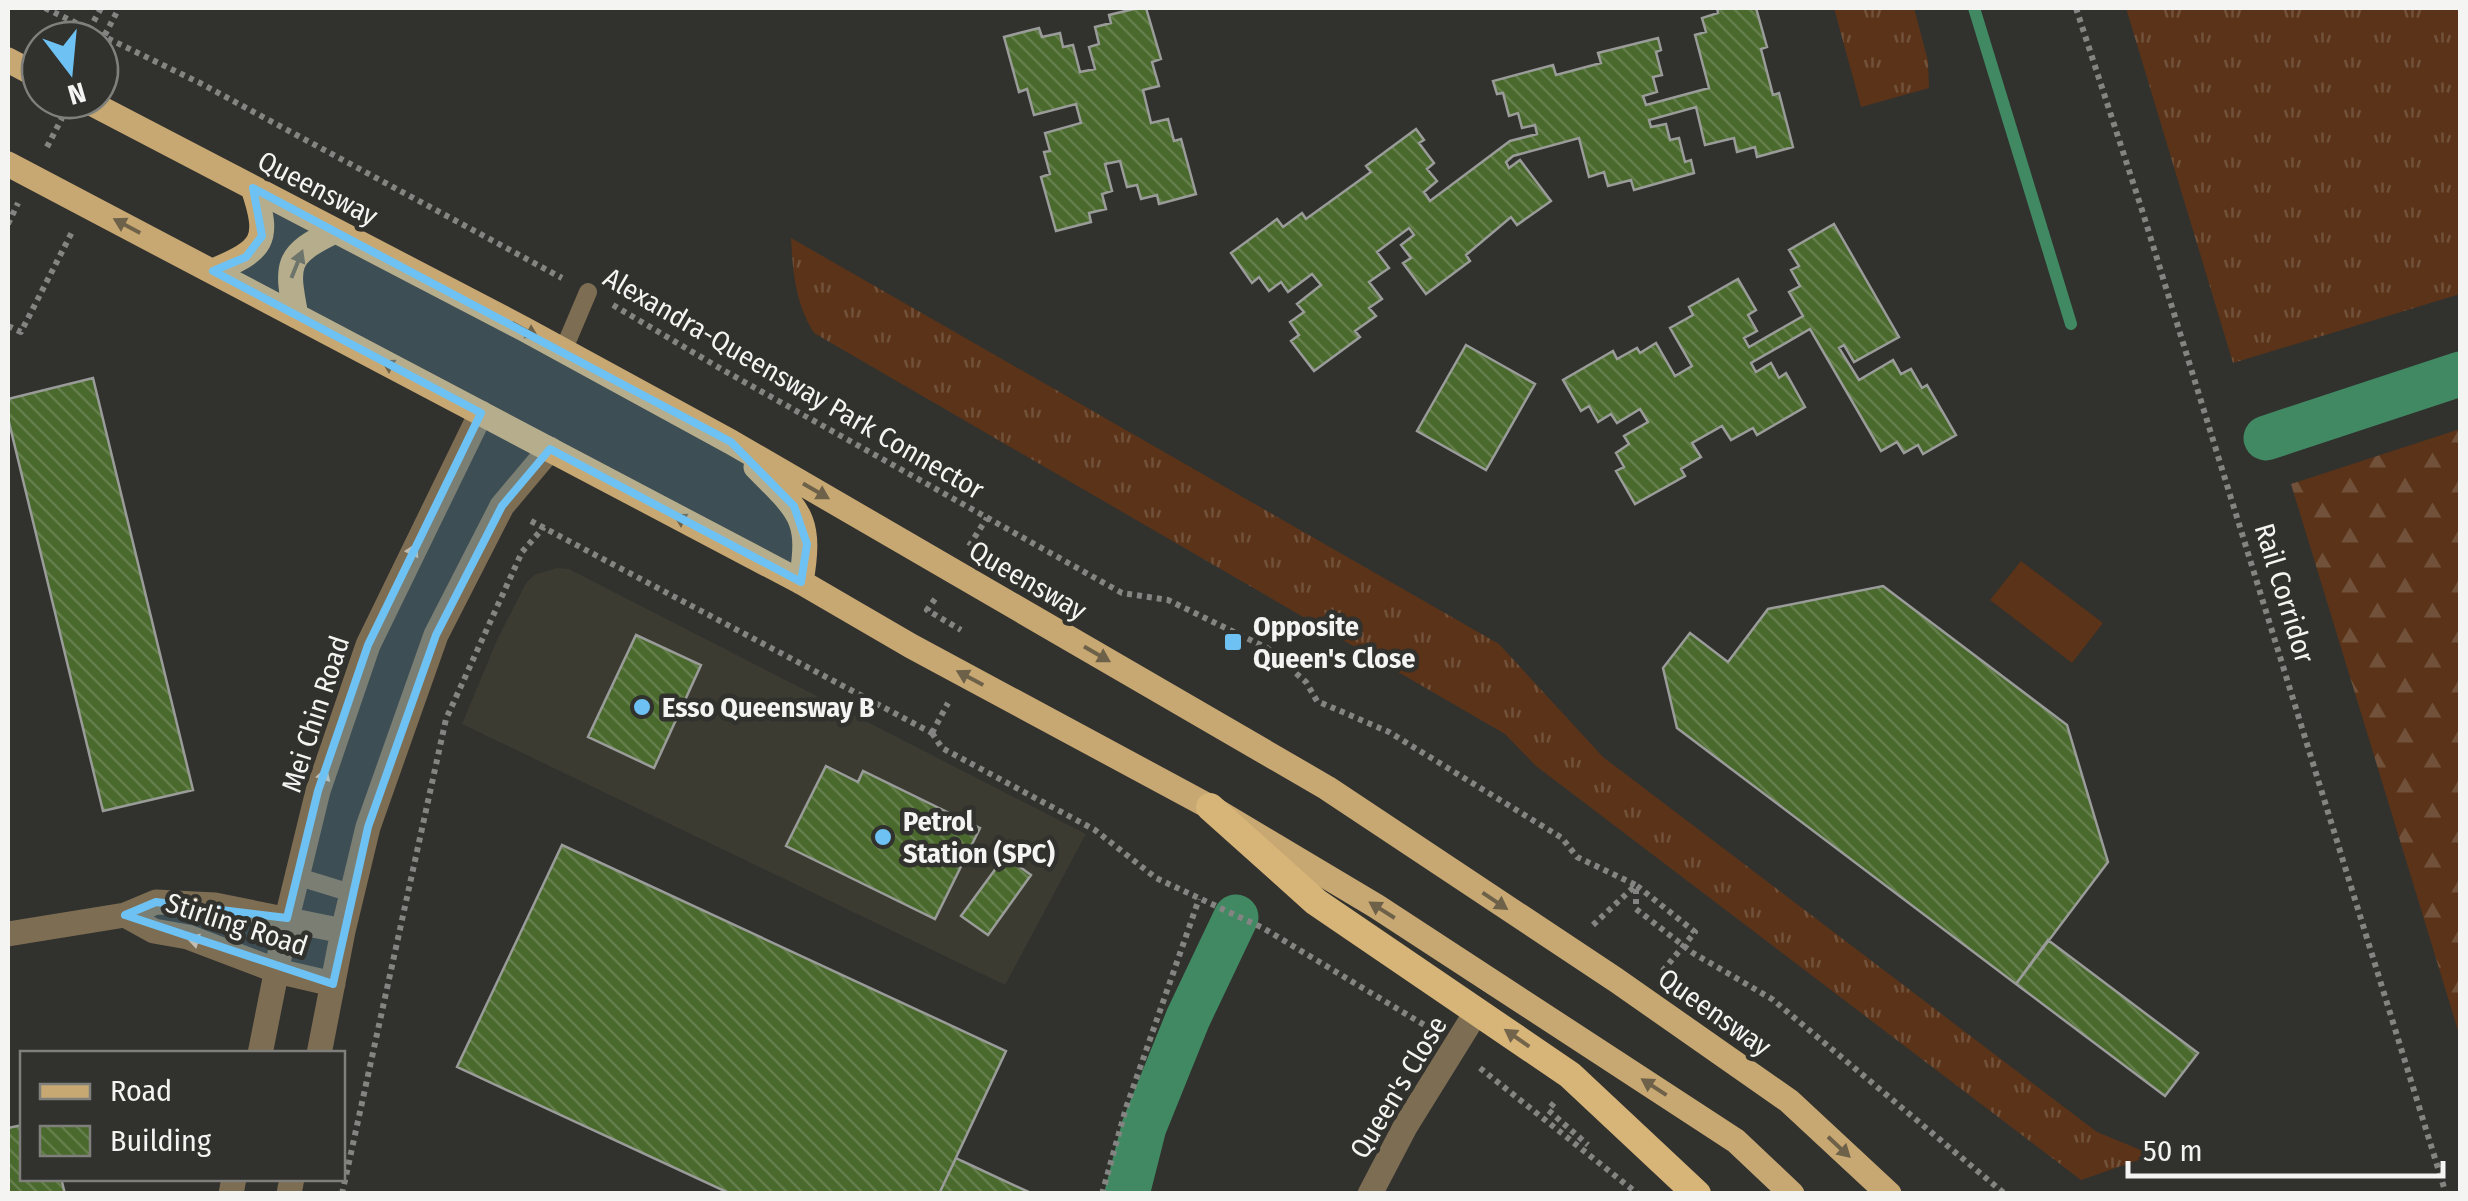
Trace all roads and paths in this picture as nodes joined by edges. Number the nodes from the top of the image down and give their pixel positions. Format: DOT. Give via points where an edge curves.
graph roads {
  1 [pos="45,8"];
  2 [pos="2076,8"];
  3 [pos="70,20"];
  4 [pos="120,44"];
  5 [pos="120,119"];
  6 [pos="8,164"];
  7 [pos="252,188"];
  8 [pos="86,204"];
  9 [pos="335,231"];
  10 [pos="213,272"];
  11 [pos="588,292"];
  12 [pos="296,316"];
  13 [pos="8,326"];
  14 [pos="563,351"];
  15 [pos="481,413"];
  16 [pos="731,442"];
  17 [pos="550,449"];
  18 [pos="502,506"];
  19 [pos="987,518"];
  20 [pos="544,527"];
  21 [pos="952,571"];
  22 [pos="801,582"];
  23 [pos="963,674"];
  24 [pos="932,733"];
  25 [pos="1210,807"];
  26 [pos="300,877"];
  27 [pos="1636,885"];
  28 [pos="352,894"];
  29 [pos="1199,899"];
  30 [pos="124,915"];
  31 [pos="287,918"];
  32 [pos="1262,928"];
  33 [pos="343,932"];
  34 [pos="1695,932"];
  35 [pos="8,934"];
  36 [pos="1567,950"];
  37 [pos="277,971"];
  38 [pos="333,984"];
  39 [pos="1477,1011"];
  40 [pos="261,1051"];
  41 [pos="320,1051"];
  42 [pos="1548,1110"];
  43 [pos="1603,1166"];
  44 [pos="345,1180"];
  45 [pos="1102,1194"];
  46 [pos="1370,1194"];
  47 [pos="1696,1194"];
  48 [pos="1792,1194"];
  49 [pos="1889,1194"];
  50 [pos="2005,1194"];
  51 [pos="2446,1194"];
  1 -- 3 [label="path, Alexandra-Queensway Park Connector"];
  2 -- 51 [label="path, Rail Corridor"];
  4 -- 11 [label="path, Alexandra-Queensway Park Connector"];
  5 -- 7 [label="main road, Queensway"];
  6 -- 8 [label="main road"];
  7 -- 9 [label="main road, Queensway"];
  7 -- 10 [label="main road" via="262,236 246,257"];
  10 -- 8 [label="main road, one-way"];
  8 -- 13 [label="path" via="21,332"];
  12 -- 9 [label="main road, one-way" via="292,263 305,245"];
  9 -- 14 [label="main road, Queensway, one-way"];
  10 -- 12 [label="main road"];
  11 -- 14 [label="lane"];
  11 -- 19 [label="path, Alexandra-Queensway Park Connector"];
  15 -- 12 [label="main road, one-way"];
  14 -- 16 [label="main road, Queensway"];
  15 -- 17 [label="main road"];
  26 -- 15 [label="street, Mei Chin Road, one-way" via="318,791 368,645"];
  16 -- 21 [label="main road, Queensway, one-way"];
  16 -- 22 [label="main road" via="804,524"];
  17 -- 18 [label="street"];
  22 -- 17 [label="main road, one-way"];
  18 -- 20 [label="path"];
  18 -- 28 [label="street" via="436,635 368,827"];
  19 -- 21 [label="path, Alexandra-Queensway Park Connector"];
  19 -- 27 [label="path" via="1122,593 1168,600 1267,648 1317,700 1389,732 1562,838 1576,857"];
  20 -- 24 [label="path"];
  20 -- 44 [label="path" via="522,552 446,719"];
  21 -- 23 [label="path, Alexandra-Queensway Park Connector" via="927,610 981,643"];
  21 -- 36 [label="main road, Queensway, one-way" via="1327,788"];
  22 -- 23 [label="main road"];
  23 -- 24 [label="path, Alexandra-Queensway Park Connector"];
  25 -- 23 [label="main road, one-way"];
  24 -- 29 [label="path" via="942,748 1053,805 1156,878"];
  25 -- 39 [label="highway" via="1316,902"];
  48 -- 25 [label="main road, one-way" via="1736,1141 1376,906"];
  26 -- 28 [label="lane"];
  26 -- 31 [label="street, Mei Chin Road"];
  27 -- 34 [label="path"];
  27 -- 36 [label="path"];
  27 -- 50 [label="path" via="1636,908 1693,953 1772,999"];
  28 -- 33 [label="street"];
  29 -- 32 [label="path"];
  29 -- 45 [label="path"];
  30 -- 31 [label="street, Stirling Road" via="156,902"];
  30 -- 35 [label="street, Stirling Road"];
  37 -- 30 [label="street, Stirling Road, one-way"];
  31 -- 33 [label="street, Stirling Road"];
  31 -- 37 [label="street, Mei Chin Road"];
  33 -- 38 [label="street"];
  36 -- 49 [label="main road, Queensway, one-way" via="1789,1101"];
  37 -- 38 [label="street, Stirling Road"];
  37 -- 40 [label="street, Mei Chin Road"];
  38 -- 41 [label="street"];
  39 -- 46 [label="street, Queen's Close"];
  47 -- 39 [label="highway, one-way" via="1570,1075"];
  42 -- 43 [label="path" via="1606,1161"];
}
